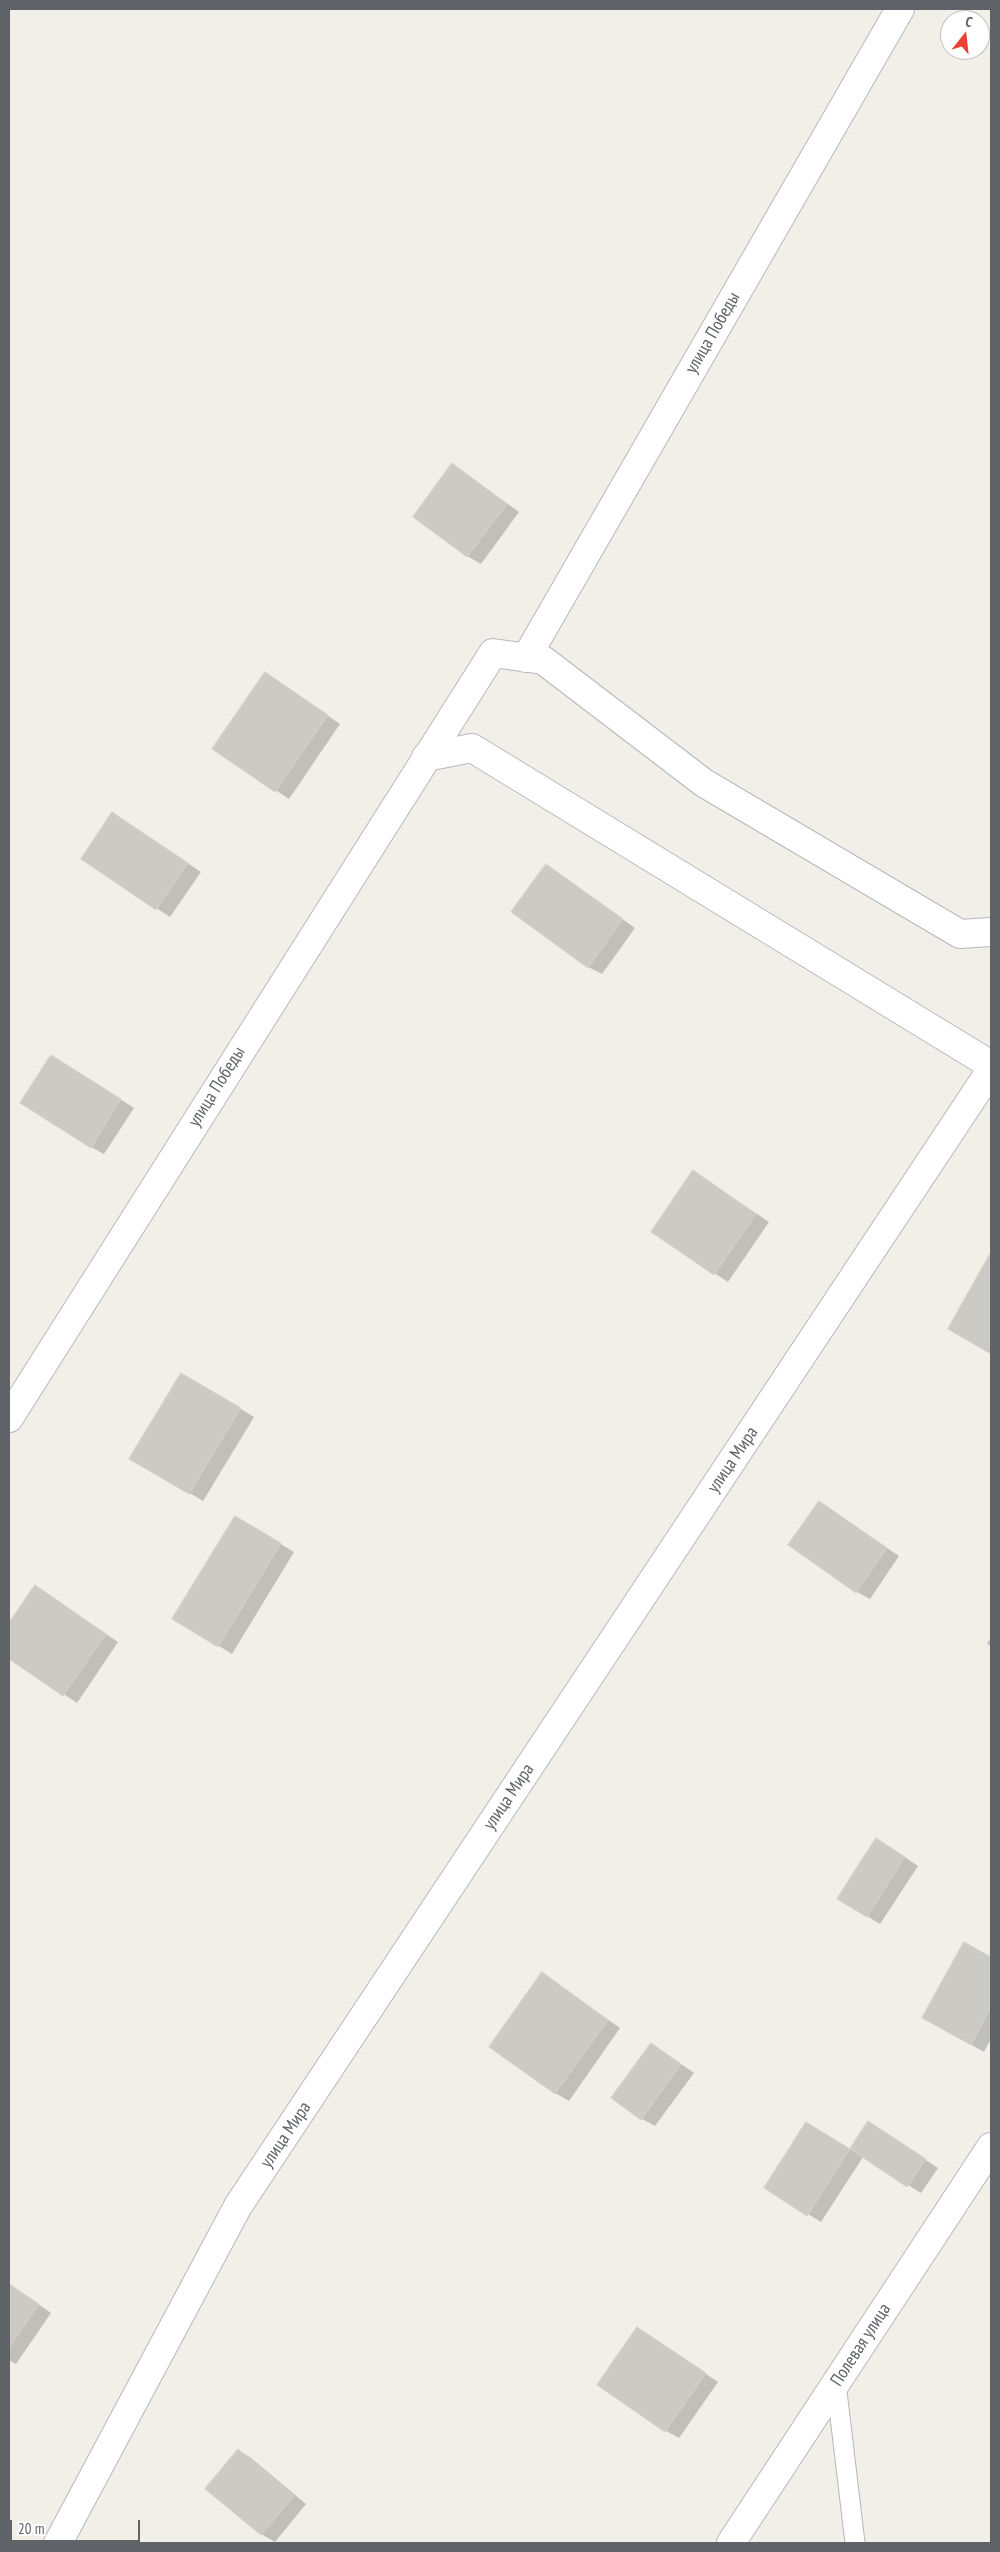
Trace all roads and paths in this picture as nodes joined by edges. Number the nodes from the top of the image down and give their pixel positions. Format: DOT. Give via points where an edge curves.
graph roads {
  1 [pos="900,9"];
  2 [pos="526,658"];
  3 [pos="426,757"];
  4 [pos="991,932"];
  5 [pos="991,1065"];
  6 [pos="991,1070"];
  7 [pos="9,1418"];
  8 [pos="991,2147"];
  9 [pos="836,2384"];
  10 [pos="58,2543"];
  11 [pos="731,2543"];
  12 [pos="855,2543"];
  1 -- 2 [label="street, улица Победы"];
  2 -- 3 [label="street, улица Победы" via="493,653"];
  2 -- 4 [label="street" via="543,660 704,784 960,934"];
  3 -- 5 [label="street" via="472,748"];
  3 -- 7 [label="street, улица Победы"];
  6 -- 10 [label="street, улица Мира" via="238,2206"];
  8 -- 9 [label="street, Полевая улица"];
  9 -- 11 [label="street, Полевая улица"];
  9 -- 12 [label="lane"];
}
